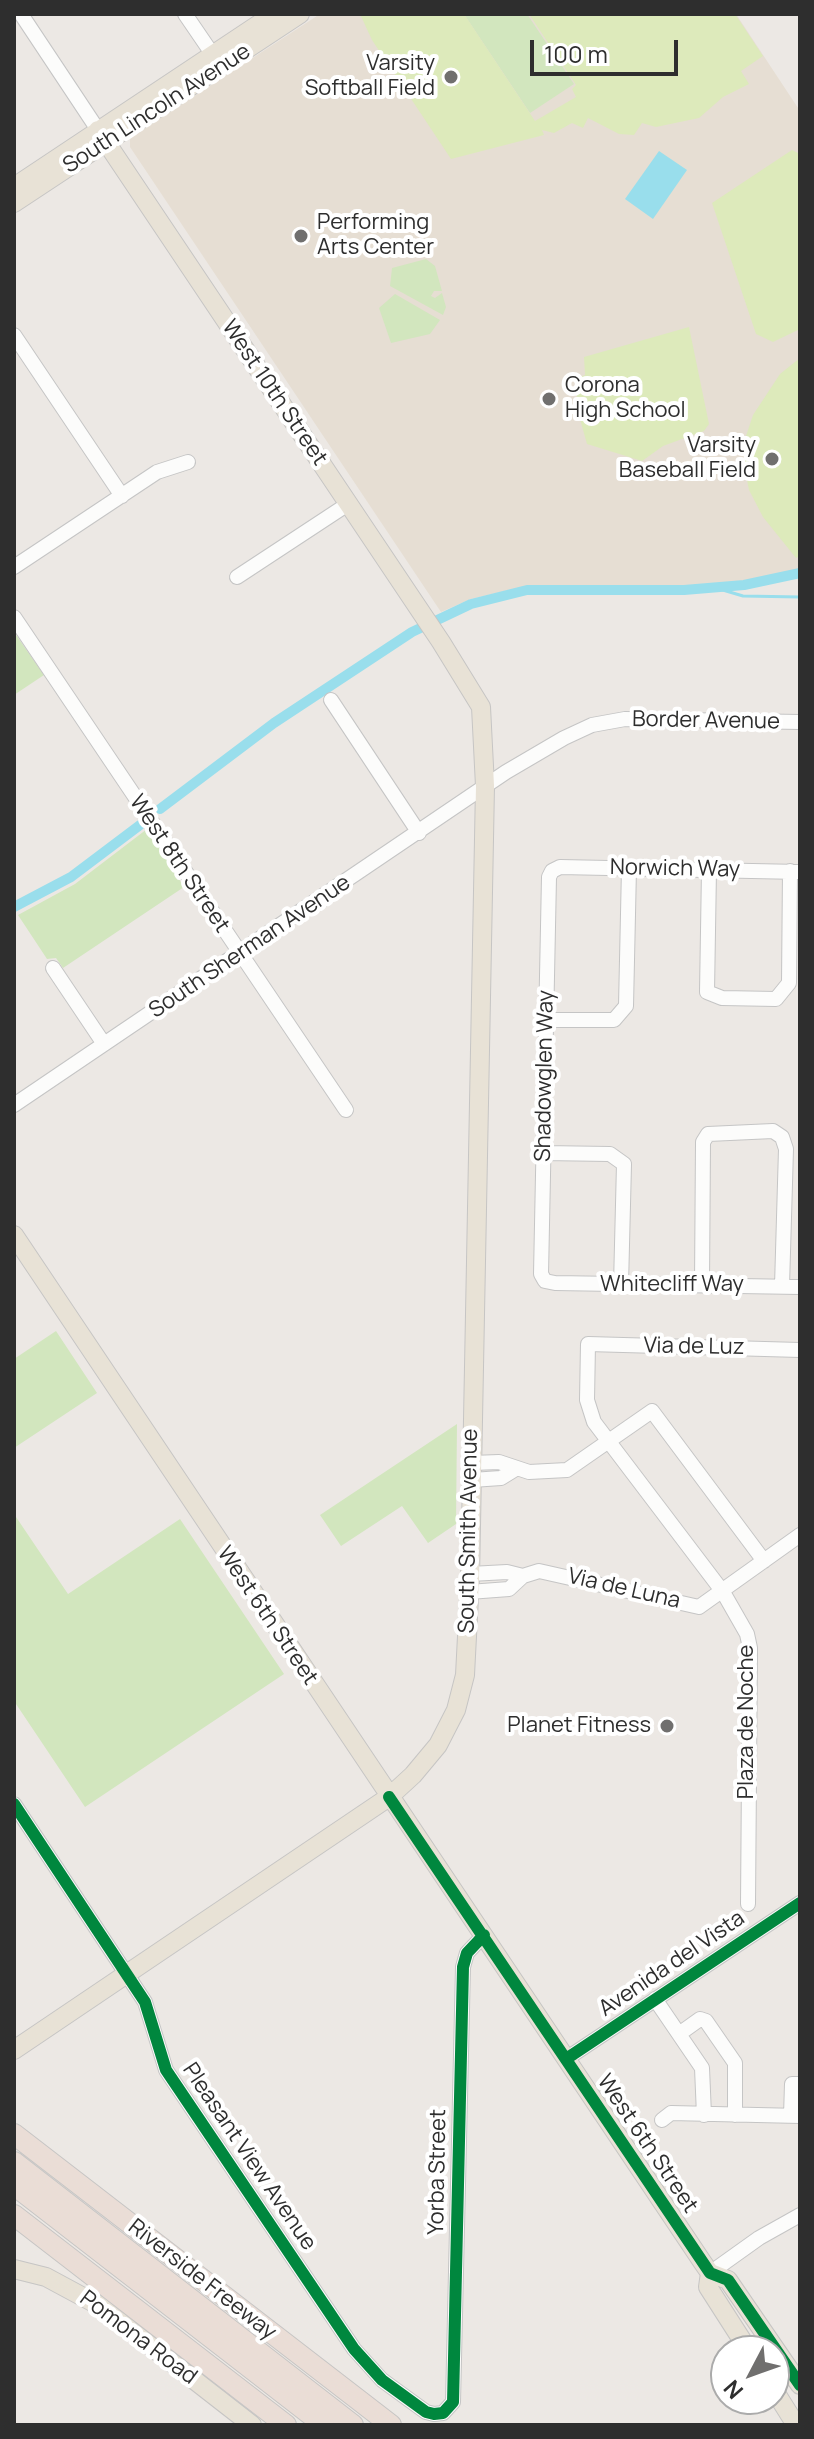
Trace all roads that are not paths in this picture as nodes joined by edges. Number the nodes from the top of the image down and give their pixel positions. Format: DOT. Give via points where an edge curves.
graph roads {
  1 [pos="21,14"];
  2 [pos="185,14"];
  3 [pos="274,14"];
  4 [pos="300,14"];
  5 [pos="213,55"];
  6 [pos="102,136"];
  7 [pos="14,187"];
  8 [pos="14,203"];
  9 [pos="14,335"];
  10 [pos="188,462"];
  11 [pos="122,496"];
  12 [pos="348,504"];
  13 [pos="14,567"];
  14 [pos="237,577"];
  15 [pos="14,617"];
  16 [pos="331,700"];
  17 [pos="800,722"];
  18 [pos="485,786"];
  19 [pos="419,833"];
  20 [pos="629,868"];
  21 [pos="709,870"];
  22 [pos="552,871"];
  23 [pos="795,872"];
  24 [pos="240,954"];
  25 [pos="53,968"];
  26 [pos="546,1020"];
  27 [pos="104,1044"];
  28 [pos="14,1105"];
  29 [pos="346,1110"];
  30 [pos="543,1153"];
  31 [pos="14,1235"];
  32 [pos="545,1281"];
  33 [pos="702,1284"];
  34 [pos="621,1285"];
  35 [pos="782,1286"];
  36 [pos="800,1287"];
  37 [pos="588,1344"];
  38 [pos="800,1350"];
  39 [pos="608,1441"];
  40 [pos="472,1472"];
  41 [pos="800,1535"];
  42 [pos="764,1561"];
  43 [pos="470,1583"];
  44 [pos="723,1592"];
  45 [pos="389,1797"];
  46 [pos="14,1804"];
  47 [pos="800,1903"];
  48 [pos="748,1904"];
  49 [pos="484,1935"];
  50 [pos="128,1974"];
  51 [pos="655,1999"];
  52 [pos="679,2034"];
  53 [pos="14,2050"];
  54 [pos="566,2059"];
  55 [pos="800,2084"];
  56 [pos="704,2115"];
  57 [pos="735,2115"];
  58 [pos="795,2116"];
  59 [pos="662,2120"];
  60 [pos="14,2134"];
  61 [pos="14,2162"];
  62 [pos="14,2185"];
  63 [pos="14,2215"];
  64 [pos="800,2215"];
  65 [pos="14,2269"];
  66 [pos="710,2273"];
  67 [pos="739,2335"];
  68 [pos="800,2385"];
  69 [pos="443,2413"];
  70 [pos="252,2425"];
  71 [pos="286,2425"];
  72 [pos="324,2425"];
  73 [pos="353,2425"];
  74 [pos="391,2425"];
  1 -- 6 [label="street, West 10th Street"];
  2 -- 5 [label="street"];
  3 -- 5 [label="main road, South Lincoln Avenue"];
  4 -- 6 [label="main road, South Lincoln Avenue"];
  5 -- 6 [label="main road, South Lincoln Avenue"];
  6 -- 7 [label="main road, South Lincoln Avenue"];
  6 -- 8 [label="main road, South Lincoln Avenue"];
  6 -- 12 [label="main road, West 10th Street"];
  9 -- 11 [label="street"];
  10 -- 11 [label="street" via="157,472"];
  11 -- 13 [label="street"];
  12 -- 14 [label="street"];
  12 -- 18 [label="main road, West 10th Street" via="481,707"];
  15 -- 24 [label="street, West 8th Street"];
  16 -- 19 [label="street"];
  17 -- 18 [label="street, Border Avenue" via="625,719 592,725"];
  18 -- 19 [label="street, South Sherman Avenue"];
  18 -- 40 [label="main road, South Smith Avenue"];
  19 -- 24 [label="street, South Sherman Avenue"];
  20 -- 21 [label="street, Norwich Way"];
  20 -- 22 [label="street, Norwich Way"];
  20 -- 26 [label="street" via="626,1006 614,1020"];
  21 -- 23 [label="street, Norwich Way"];
  21 -- 23 [label="street" via="707,992 722,998 776,999 789,983"];
  22 -- 26 [label="street, Shadowglen Way"];
  24 -- 27 [label="street, South Sherman Avenue"];
  24 -- 29 [label="street, West 8th Street"];
  25 -- 27 [label="street"];
  26 -- 30 [label="street, Shadowglen Way"];
  27 -- 28 [label="street, South Sherman Avenue"];
  30 -- 32 [label="street, Shadowglen Way"];
  30 -- 34 [label="street" via="610,1154 624,1164"];
  31 -- 45 [label="main road, West 6th Street"];
  32 -- 34 [label="street, Whitecliff Way"];
  33 -- 34 [label="street, Whitecliff Way"];
  33 -- 35 [label="street, Whitecliff Way"];
  33 -- 35 [label="street" via="703,1142 708,1134 773,1131 786,1149"];
  35 -- 36 [label="street, Whitecliff Way"];
  37 -- 38 [label="street, Via de Luz"];
  37 -- 39 [label="street, Plaza de Noche" via="587,1400"];
  39 -- 40 [label="street" via="567,1470 514,1470 499,1462"];
  39 -- 42 [label="street" via="652,1411"];
  39 -- 44 [label="street, Plaza de Noche"];
  40 -- 43 [label="main road, South Smith Avenue"];
  41 -- 42 [label="street, Via de Luna"];
  42 -- 44 [label="street, Via de Luna"];
  43 -- 44 [label="street, Via de Luna" via="507,1572 523,1576 540,1571 699,1607"];
  43 -- 45 [label="main road, South Smith Avenue" via="465,1675 449,1729"];
  44 -- 48 [label="street, Plaza de Noche" via="750,1648"];
  45 -- 49 [label="main road, West 6th Street"];
  45 -- 50 [label="main road, South Smith Avenue"];
  46 -- 50 [label="street, Pleasant View Avenue"];
  47 -- 51 [label="street, Avenida del Vista"];
  49 -- 54 [label="main road, West 6th Street"];
  49 -- 69 [label="street, Yorba Street" via="467,1953 463,1967 454,2383 453,2402"];
  50 -- 53 [label="main road, South Smith Avenue"];
  50 -- 69 [label="street, Pleasant View Avenue" via="148,2007 166,2070 360,2358 426,2412"];
  51 -- 52 [label="street"];
  51 -- 54 [label="street, Avenida del Vista"];
  52 -- 56 [label="street" via="702,2068"];
  52 -- 57 [label="street" via="700,2019 706,2021 735,2063"];
  54 -- 66 [label="main road, West 6th Street"];
  55 -- 58 [label="street" via="792,2084"];
  56 -- 57 [label="street"];
  56 -- 59 [label="street" via="671,2113"];
  57 -- 58 [label="street"];
  60 -- 74 [label="highway, Riverside Freeway"];
  61 -- 73 [label="highway"];
  62 -- 72 [label="highway"];
  63 -- 71 [label="highway"];
  64 -- 66 [label="street"];
  65 -- 70 [label="main road, Pomona Road" via="46,2277 86,2297"];
  66 -- 67 [label="main road, West 6th Street" via="708,2287"];
  66 -- 68 [label="main road, West 6th Street" via="728,2280"];
}
